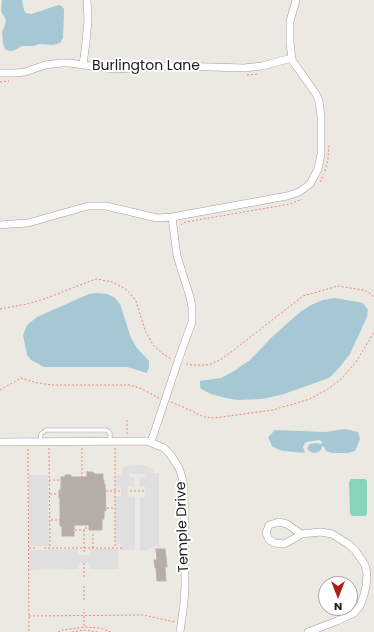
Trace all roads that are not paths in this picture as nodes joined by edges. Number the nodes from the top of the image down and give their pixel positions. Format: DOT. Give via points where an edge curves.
graph roads {
  1 [pos="87,0"];
  2 [pos="296,0"];
  3 [pos="292,58"];
  4 [pos="83,65"];
  5 [pos="0,73"];
  6 [pos="172,217"];
  7 [pos="0,224"];
  8 [pos="40,441"];
  9 [pos="110,441"];
  10 [pos="0,442"];
  11 [pos="151,442"];
  12 [pos="300,534"];
  13 [pos="180,632"];
  14 [pos="308,632"];
  1 -- 4 [label="street" via="88,20"];
  2 -- 3 [label="street" via="290,21"];
  3 -- 4 [label="street, Burlington Lane" via="244,68 176,66 114,69"];
  3 -- 6 [label="street" via="319,101 321,154 318,169 310,184 299,192 287,196"];
  4 -- 5 [label="street, Burlington Lane" via="61,63 25,72"];
  6 -- 7 [label="street" via="157,218 106,206 88,206 28,223"];
  6 -- 11 [label="street" via="177,256 190,296 192,322"];
  8 -- 9 [label="street, Temple Drive"];
  8 -- 9 [label="lane" via="40,434 46,430 106,430 110,433"];
  8 -- 10 [label="street, Temple Drive"];
  9 -- 11 [label="street, Temple Drive"];
  11 -- 13 [label="street, Temple Drive" via="170,454 179,468 184,487 185,586"];
  12 -- 14 [label="street" via="321,532 340,538 356,550 366,565 367,574 364,595 354,613"];
}
